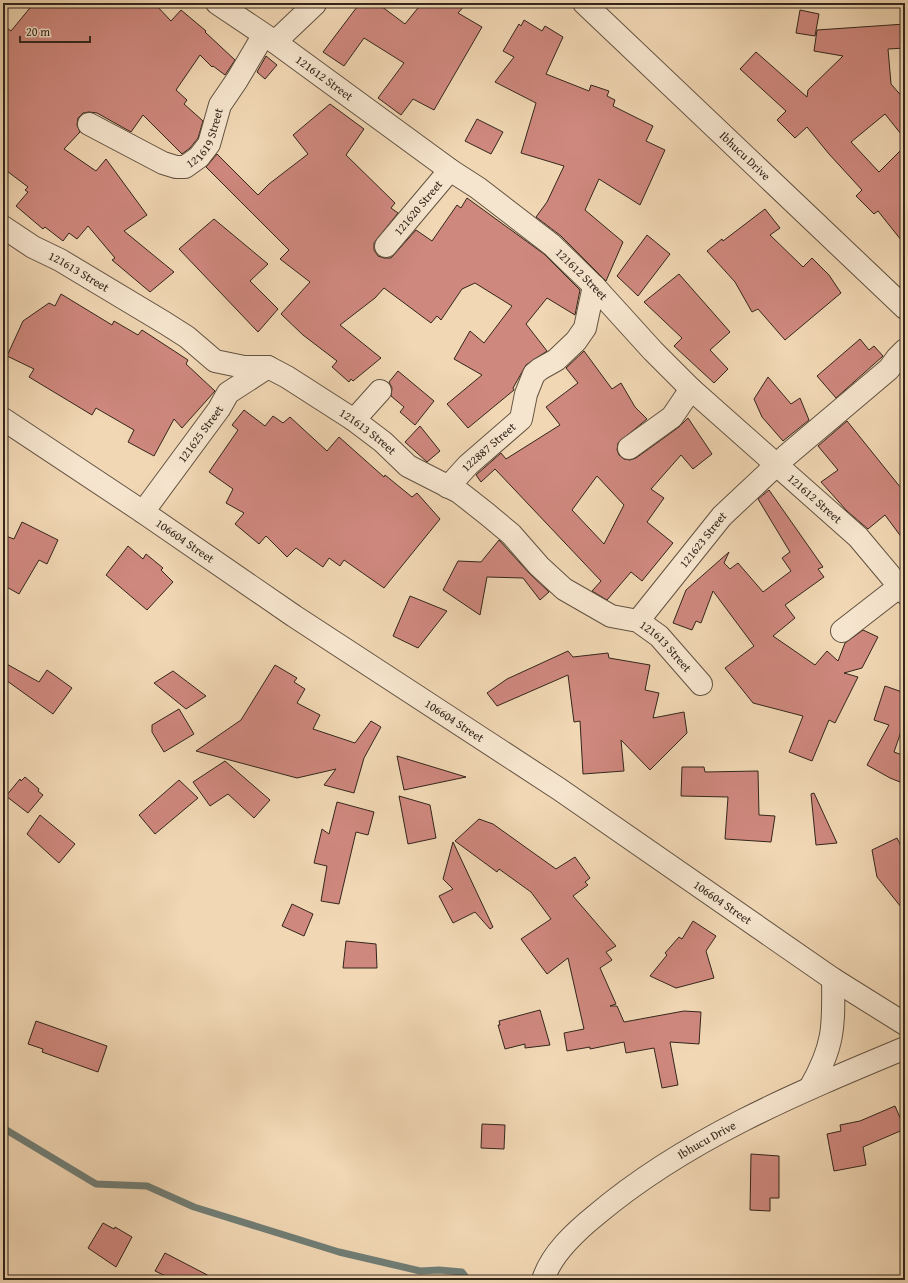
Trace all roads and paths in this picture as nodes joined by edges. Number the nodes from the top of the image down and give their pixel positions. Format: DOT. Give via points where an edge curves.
graph roads {
  1 [pos="217,3"];
  2 [pos="584,3"];
  3 [pos="314,4"];
  4 [pos="269,39"];
  5 [pos="89,124"];
  6 [pos="450,170"];
  7 [pos="3,227"];
  8 [pos="386,246"];
  9 [pos="594,286"];
  10 [pos="905,308"];
  11 [pos="905,350"];
  12 [pos="215,361"];
  13 [pos="268,367"];
  14 [pos="691,389"];
  15 [pos="380,391"];
  16 [pos="228,392"];
  17 [pos="3,419"];
  18 [pos="354,420"];
  19 [pos="629,448"];
  20 [pos="776,466"];
  21 [pos="448,487"];
  22 [pos="143,512"];
  23 [pos="902,590"];
  24 [pos="638,621"];
  25 [pos="842,631"];
  26 [pos="701,684"];
  27 [pos="833,979"];
  28 [pos="905,1024"];
  29 [pos="905,1048"];
  30 [pos="810,1088"];
  31 [pos="543,1280"];
  1 -- 4 [label="street, 121612 Street"];
  2 -- 10 [label="street, Ibhucu Drive"];
  3 -- 4 [label="street, 121619 Street"];
  4 -- 5 [label="street, 121619 Street" via="220,105 209,144 199,157 185,166 176,167 162,163"];
  4 -- 6 [label="street, 121612 Street"];
  6 -- 8 [label="street, 121620 Street"];
  6 -- 9 [label="street, 121612 Street" via="478,188 552,245"];
  7 -- 12 [label="street, 121613 Street" via="165,323 187,337"];
  9 -- 14 [label="street, 121612 Street"];
  9 -- 21 [label="street, 122887 Street" via="585,328 556,360 534,374 526,394 521,419 468,464"];
  11 -- 20 [label="street, 121623 Street" via="889,369"];
  12 -- 13 [label="street, 121613 Street" via="244,367"];
  12 -- 16 [label="street"];
  13 -- 16 [label="street, 121625 Street"];
  13 -- 18 [label="street, 121613 Street"];
  14 -- 19 [label="street" via="672,417"];
  14 -- 20 [label="street, 121612 Street"];
  15 -- 18 [label="street"];
  16 -- 22 [label="street, 121625 Street" via="219,409"];
  17 -- 22 [label="street, 106604 Street"];
  18 -- 21 [label="street, 121613 Street" via="408,466"];
  20 -- 23 [label="street, 121612 Street" via="858,537"];
  20 -- 24 [label="street, 121623 Street" via="722,516"];
  21 -- 24 [label="street, 121613 Street" via="459,492 511,534 539,566 564,589 611,616"];
  22 -- 27 [label="street, 106604 Street" via="294,616 559,789"];
  23 -- 25 [label="street"];
  24 -- 26 [label="street, 121613 Street" via="659,636"];
  27 -- 28 [label="street, 106604 Street"];
  27 -- 30 [label="street" via="833,1033 823,1066"];
  29 -- 30 [label="street, Ibhucu Drive"];
  30 -- 31 [label="street, Ibhucu Drive" via="702,1142 644,1176 570,1239 555,1257"];
}
